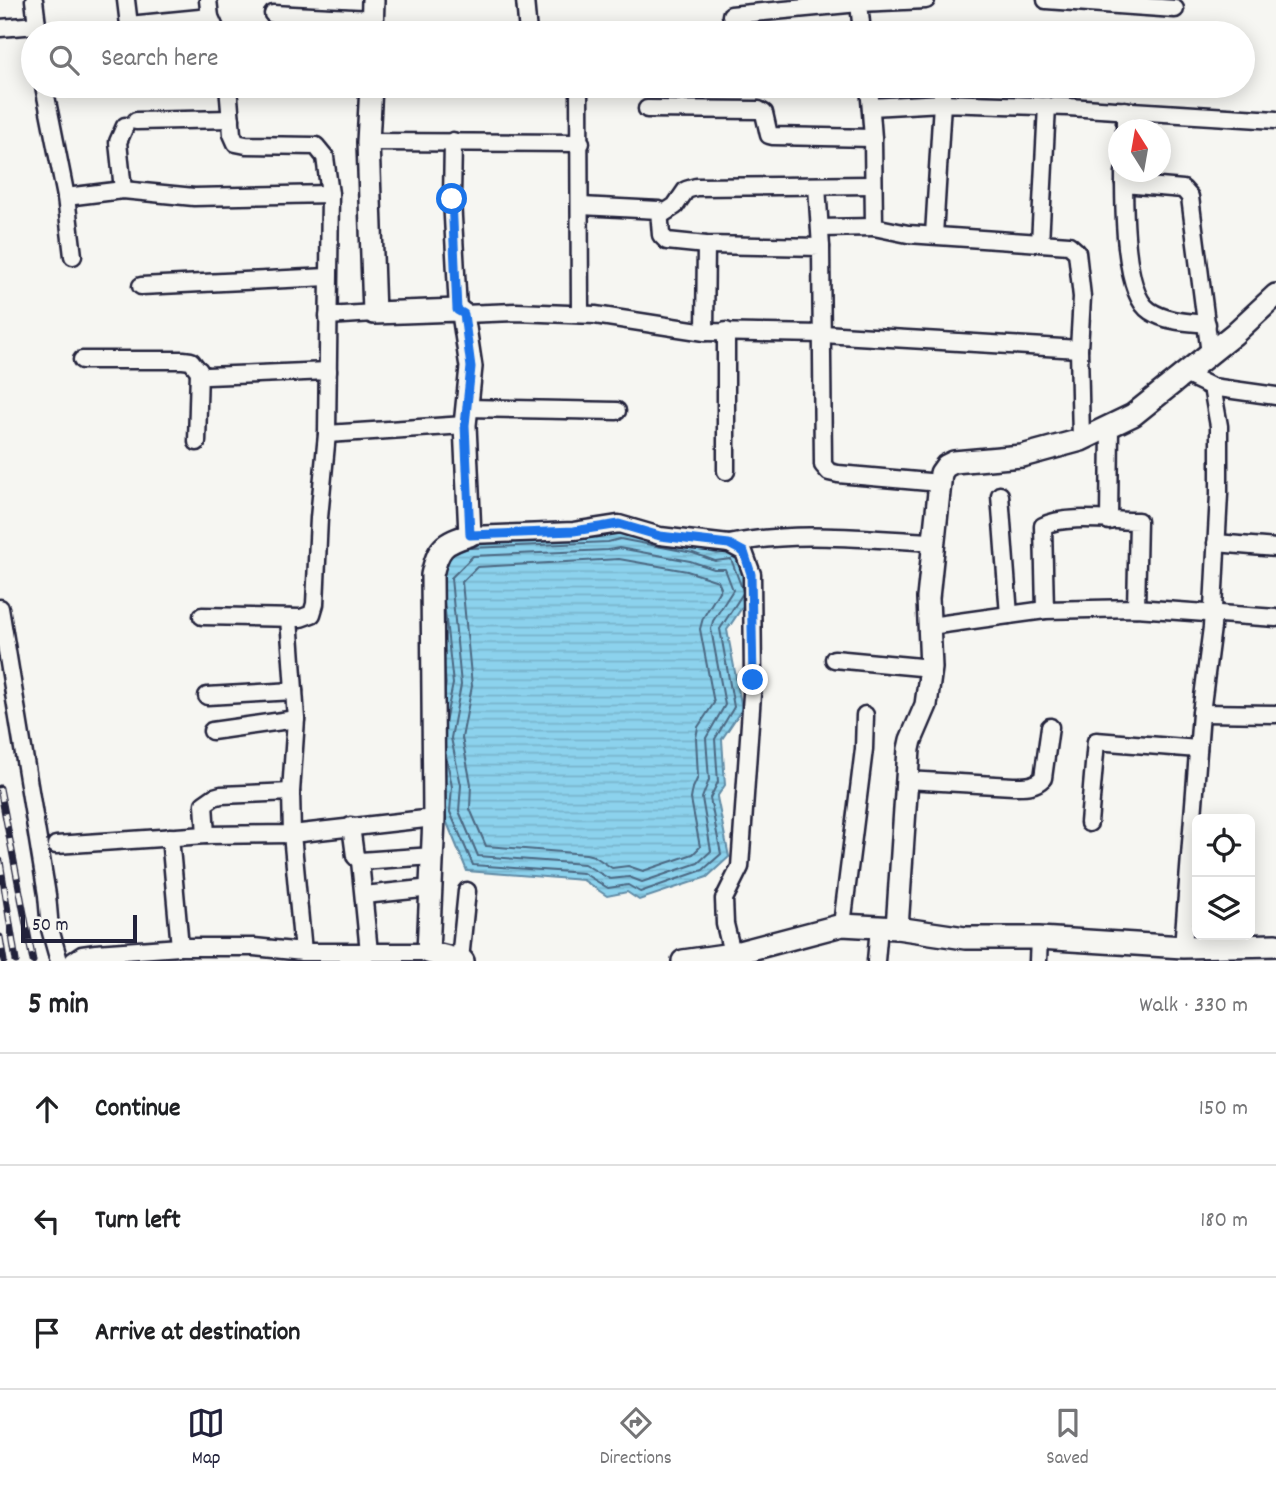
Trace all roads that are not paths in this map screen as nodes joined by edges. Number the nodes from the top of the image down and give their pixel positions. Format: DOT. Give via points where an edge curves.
graph roads {
  1 [pos="34,0"];
  2 [pos="126,0"];
  3 [pos="208,0"];
  4 [pos="525,0"];
  5 [pos="926,0"];
  6 [pos="1046,0"];
  7 [pos="862,2"];
  8 [pos="1110,2"];
  9 [pos="1175,9"];
  10 [pos="273,14"];
  11 [pos="731,15"];
  12 [pos="210,17"];
  13 [pos="372,17"];
  14 [pos="36,21"];
  15 [pos="126,21"];
  16 [pos="182,21"];
  17 [pos="212,21"];
  18 [pos="526,21"];
  19 [pos="862,21"];
  20 [pos="0,28"];
  21 [pos="21,29"];
  22 [pos="46,98"];
  23 [pos="229,98"];
  24 [pos="370,98"];
  25 [pos="579,98"];
  26 [pos="870,98"];
  27 [pos="942,98"];
  28 [pos="942,103"];
  29 [pos="1047,106"];
  30 [pos="871,107"];
  31 [pos="647,109"];
  32 [pos="1125,110"];
  33 [pos="231,119"];
  34 [pos="1125,119"];
  35 [pos="1276,120"];
  36 [pos="873,138"];
  37 [pos="453,141"];
  38 [pos="368,142"];
  39 [pos="581,143"];
  40 [pos="1124,182"];
  41 [pos="1145,182"];
  42 [pos="873,185"];
  43 [pos="817,186"];
  44 [pos="123,190"];
  45 [pos="330,194"];
  46 [pos="66,197"];
  47 [pos="581,206"];
  48 [pos="661,215"];
  49 [pos="874,227"];
  50 [pos="820,228"];
  51 [pos="934,235"];
  52 [pos="1040,243"];
  53 [pos="706,245"];
  54 [pos="821,247"];
  55 [pos="74,256"];
  56 [pos="327,277"];
  57 [pos="141,286"];
  58 [pos="1276,295"];
  59 [pos="461,312"];
  60 [pos="374,313"];
  61 [pos="580,314"];
  62 [pos="328,316"];
  63 [pos="1207,324"];
  64 [pos="705,331"];
  65 [pos="726,331"];
  66 [pos="823,334"];
  67 [pos="1079,349"];
  68 [pos="1210,354"];
  69 [pos="82,360"];
  70 [pos="199,370"];
  71 [pos="328,371"];
  72 [pos="1185,374"];
  73 [pos="1212,387"];
  74 [pos="1276,396"];
  75 [pos="617,411"];
  76 [pos="466,416"];
  77 [pos="1111,426"];
  78 [pos="327,434"];
  79 [pos="1081,440"];
  80 [pos="197,442"];
  81 [pos="726,471"];
  82 [pos="940,483"];
  83 [pos="1000,495"];
  84 [pos="1108,521"];
  85 [pos="470,535"];
  86 [pos="934,542"];
  87 [pos="1216,543"];
  88 [pos="729,544"];
  89 [pos="1276,548"];
  90 [pos="0,608"];
  91 [pos="1136,608"];
  92 [pos="1045,610"];
  93 [pos="1213,614"];
  94 [pos="1009,615"];
  95 [pos="202,616"];
  96 [pos="289,618"];
  97 [pos="1276,618"];
  98 [pos="930,626"];
  99 [pos="834,659"];
  100 [pos="931,668"];
  101 [pos="293,691"];
  102 [pos="207,696"];
  103 [pos="1201,713"];
  104 [pos="1276,714"];
  105 [pos="865,715"];
  106 [pos="296,719"];
  107 [pos="1049,727"];
  108 [pos="212,731"];
  109 [pos="1198,749"];
  110 [pos="906,780"];
  111 [pos="291,792"];
  112 [pos="434,818"];
  113 [pos="1089,823"];
  114 [pos="351,826"];
  115 [pos="292,834"];
  116 [pos="206,835"];
  117 [pos="170,837"];
  118 [pos="56,845"];
  119 [pos="433,856"];
  120 [pos="360,861"];
  121 [pos="432,888"];
  122 [pos="467,891"];
  123 [pos="364,895"];
  124 [pos="842,925"];
  125 [pos="888,928"];
  126 [pos="1039,938"];
  127 [pos="1276,946"];
  128 [pos="180,947"];
  129 [pos="1183,947"];
  130 [pos="303,952"];
  131 [pos="369,952"];
  132 [pos="1137,952"];
  133 [pos="428,953"];
  134 [pos="255,954"];
  135 [pos="733,958"];
  136 [pos="59,961"];
  137 [pos="73,961"];
  138 [pos="461,961"];
  139 [pos="683,961"];
  140 [pos="876,961"];
  141 [pos="1038,961"];
  1 -- 14 [label="street"];
  2 -- 15 [label="street"];
  3 -- 12 [label="street"];
  4 -- 18 [label="street"];
  5 -- 7 [label="street"];
  6 -- 8 [label="street"];
  7 -- 11 [label="street"];
  7 -- 19 [label="street"];
  8 -- 9 [label="street"];
  10 -- 13 [label="street"];
  12 -- 16 [label="street"];
  12 -- 17 [label="street"];
  20 -- 21 [label="street"];
  22 -- 46 [label="street"];
  23 -- 33 [label="street"];
  24 -- 38 [label="street"];
  25 -- 39 [label="street"];
  26 -- 30 [label="street"];
  27 -- 28 [label="street"];
  28 -- 29 [label="street"];
  28 -- 30 [label="street"];
  28 -- 51 [label="street"];
  29 -- 32 [label="street"];
  29 -- 52 [label="street"];
  30 -- 36 [label="street"];
  31 -- 36 [label="street" via="758,110 764,113 773,136"];
  32 -- 34 [label="street"];
  32 -- 35 [label="street"];
  33 -- 44 [label="street" via="131,124 118,142"];
  33 -- 45 [label="street" via="233,139 239,144 316,146 325,157"];
  36 -- 42 [label="street"];
  37 -- 38 [label="street"];
  37 -- 39 [label="street"];
  37 -- 59 [label="street" via="452,199"];
  38 -- 60 [label="street"];
  39 -- 47 [label="street"];
  40 -- 63 [label="street" via="1130,265 1147,310 1167,320"];
  41 -- 63 [label="street" via="1183,189 1190,197"];
  42 -- 43 [label="street"];
  42 -- 49 [label="street"];
  43 -- 48 [label="street" via="690,187"];
  43 -- 50 [label="street"];
  44 -- 45 [label="street" via="194,197"];
  44 -- 46 [label="street"];
  45 -- 56 [label="street"];
  46 -- 55 [label="street"];
  47 -- 48 [label="street" via="652,209"];
  47 -- 61 [label="street"];
  48 -- 53 [label="street" via="663,239"];
  49 -- 50 [label="street"];
  49 -- 51 [label="street"];
  50 -- 54 [label="street"];
  51 -- 52 [label="street"];
  52 -- 67 [label="street" via="1069,245 1077,252 1083,297"];
  53 -- 54 [label="street"];
  53 -- 64 [label="street"];
  54 -- 66 [label="street"];
  56 -- 57 [label="street"];
  56 -- 62 [label="street"];
  58 -- 68 [label="street"];
  59 -- 60 [label="street"];
  59 -- 61 [label="street"];
  59 -- 76 [label="street" via="471,367"];
  60 -- 62 [label="street"];
  61 -- 64 [label="street"];
  62 -- 71 [label="street"];
  63 -- 68 [label="street"];
  64 -- 65 [label="street"];
  65 -- 66 [label="street"];
  65 -- 81 [label="street"];
  66 -- 67 [label="street"];
  66 -- 82 [label="street" via="823,465 829,472"];
  67 -- 79 [label="street"];
  68 -- 72 [label="street"];
  69 -- 70 [label="street" via="183,360"];
  70 -- 71 [label="street" via="207,376"];
  70 -- 80 [label="street"];
  71 -- 78 [label="street"];
  72 -- 73 [label="street"];
  72 -- 77 [label="street" via="1133,415"];
  73 -- 74 [label="street"];
  73 -- 87 [label="street" via="1219,426"];
  75 -- 76 [label="street"];
  76 -- 78 [label="street"];
  76 -- 85 [label="street"];
  77 -- 79 [label="street"];
  77 -- 84 [label="street"];
  78 -- 96 [label="street" via="314,611 307,617"];
  79 -- 82 [label="street" via="1022,456 954,462 941,473"];
  82 -- 86 [label="street"];
  83 -- 94 [label="street"];
  84 -- 91 [label="street" via="1138,521"];
  84 -- 92 [label="street" via="1052,521 1043,526"];
  85 -- 88 [label="street" via="574,531 619,524 660,536"];
  85 -- 112 [label="street" via="442,548 432,575"];
  86 -- 88 [label="street" via="791,536"];
  86 -- 98 [label="street"];
  87 -- 89 [label="street"];
  87 -- 93 [label="street"];
  88 -- 135 [label="street" via="744,552 751,574 753,680 740,867 724,899"];
  90 -- 136 [label="street" via="50,929"];
  91 -- 92 [label="street"];
  91 -- 93 [label="street"];
  92 -- 94 [label="street"];
  93 -- 97 [label="street"];
  93 -- 103 [label="street"];
  94 -- 98 [label="street"];
  95 -- 96 [label="street"];
  96 -- 101 [label="street"];
  98 -- 100 [label="street"];
  99 -- 100 [label="street"];
  100 -- 110 [label="street" via="926,705 911,740"];
  101 -- 102 [label="street"];
  101 -- 106 [label="street"];
  103 -- 104 [label="street"];
  103 -- 109 [label="street"];
  105 -- 124 [label="street"];
  106 -- 108 [label="street"];
  106 -- 111 [label="street"];
  107 -- 110 [label="street" via="1043,778 1038,783 1013,786"];
  109 -- 113 [label="street" via="1097,741"];
  109 -- 129 [label="street"];
  110 -- 125 [label="street"];
  111 -- 115 [label="street"];
  111 -- 116 [label="street" via="214,797 204,804"];
  112 -- 114 [label="street"];
  112 -- 119 [label="street"];
  114 -- 115 [label="street"];
  114 -- 120 [label="street" via="355,856"];
  115 -- 116 [label="street"];
  115 -- 130 [label="street"];
  116 -- 117 [label="street"];
  117 -- 118 [label="street"];
  117 -- 128 [label="street"];
  119 -- 120 [label="street"];
  119 -- 121 [label="street"];
  120 -- 123 [label="street"];
  121 -- 123 [label="street"];
  121 -- 133 [label="street"];
  122 -- 138 [label="street"];
  123 -- 131 [label="street"];
  124 -- 125 [label="street"];
  124 -- 135 [label="street"];
  125 -- 126 [label="street" via="965,938"];
  125 -- 140 [label="street"];
  126 -- 132 [label="street"];
  126 -- 141 [label="street"];
  127 -- 129 [label="street"];
  128 -- 134 [label="street"];
  128 -- 137 [label="street" via="96,953"];
  129 -- 132 [label="street"];
  130 -- 131 [label="street"];
  130 -- 134 [label="street"];
  131 -- 133 [label="street"];
  133 -- 138 [label="street"];
  135 -- 139 [label="street"];
}
